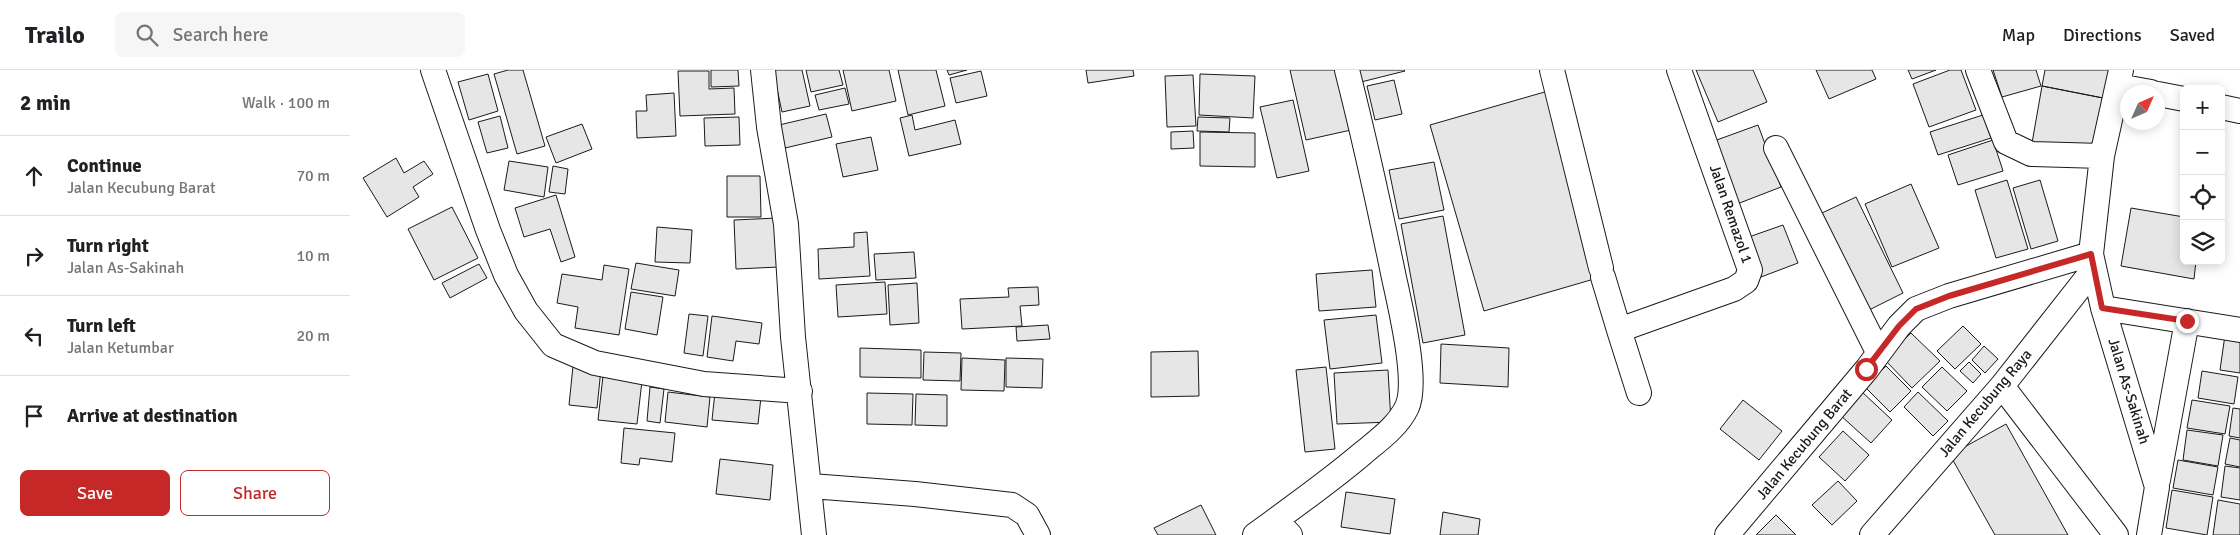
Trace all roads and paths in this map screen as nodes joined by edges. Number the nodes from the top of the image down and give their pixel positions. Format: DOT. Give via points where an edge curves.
graph roads {
  1 [pos="433,70"];
  2 [pos="763,70"];
  3 [pos="1347,70"];
  4 [pos="1552,70"];
  5 [pos="1680,70"];
  6 [pos="1978,70"];
  7 [pos="2120,78"];
  8 [pos="2136,85"];
  9 [pos="2165,96"];
  10 [pos="2180,99"];
  11 [pos="2225,108"];
  12 [pos="2240,111"];
  13 [pos="1776,148"];
  14 [pos="2102,156"];
  15 [pos="2092,261"];
  16 [pos="2102,308"];
  17 [pos="2187,321"];
  18 [pos="1619,330"];
  19 [pos="2240,330"];
  20 [pos="1878,352"];
  21 [pos="2002,386"];
  22 [pos="800,392"];
  23 [pos="1639,393"];
  24 [pos="811,486"];
  25 [pos="2157,486"];
  26 [pos="1283,527"];
  27 [pos="814,535"];
  28 [pos="1038,535"];
  29 [pos="1255,535"];
  30 [pos="1727,535"];
  31 [pos="1872,535"];
  32 [pos="2116,535"];
  33 [pos="2149,535"];
  1 -- 22 [label="street" via="506,275 526,311 553,345 595,363 704,384"];
  2 -- 22 [label="street" via="786,224"];
  3 -- 26 [label="street" via="1371,167 1409,353 1410,392 1408,405 1398,422"];
  4 -- 18 [label="street"];
  5 -- 18 [label="street, Jalan Remazol 1" via="1750,270 1746,280 1734,289"];
  6 -- 14 [label="street" via="2006,142 2031,154"];
  7 -- 8 [label="street"];
  7 -- 14 [label="street, Jalan As-Sakinah"];
  9 -- 10 [label="street"];
  11 -- 12 [label="street"];
  13 -- 20 [label="street"];
  14 -- 15 [label="street, Jalan As-Sakinah"];
  15 -- 16 [label="street, Jalan As-Sakinah"];
  15 -- 20 [label="street, Jalan Kecubung Barat" via="1949,296 1916,309"];
  15 -- 21 [label="street, Jalan Kecubung Raya"];
  16 -- 17 [label="street"];
  16 -- 25 [label="street, Jalan As-Sakinah"];
  17 -- 19 [label="street"];
  17 -- 25 [label="street"];
  18 -- 23 [label="street"];
  20 -- 30 [label="street, Jalan Kecubung Barat"];
  21 -- 31 [label="street, Jalan Kecubung Raya"];
  21 -- 32 [label="street"];
  22 -- 24 [label="street"];
  24 -- 27 [label="street"];
  24 -- 28 [label="street" via="1012,506 1027,515"];
  25 -- 33 [label="street, Jalan As-Sakinah"];
  26 -- 29 [label="street"];
}
